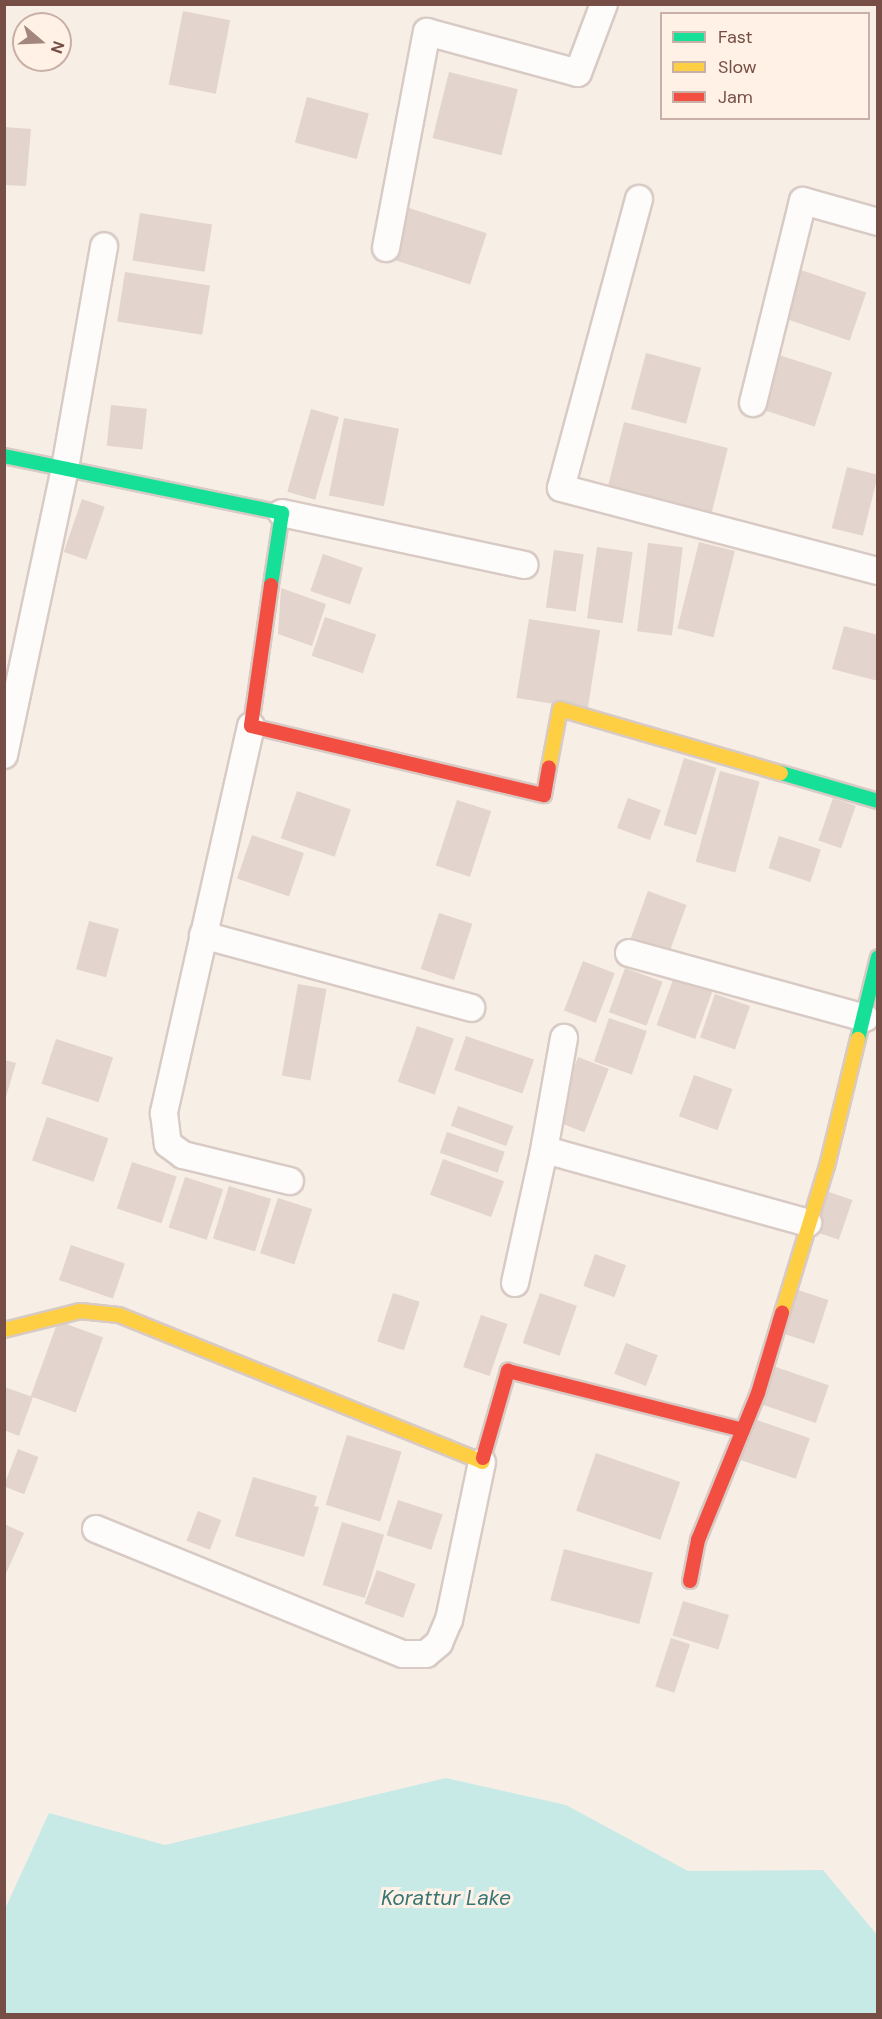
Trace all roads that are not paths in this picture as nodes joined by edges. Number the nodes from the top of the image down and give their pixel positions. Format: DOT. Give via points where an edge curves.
graph roads {
  1 [pos="604,4"];
  2 [pos="639,199"];
  3 [pos="878,222"];
  4 [pos="104,246"];
  5 [pos="386,248"];
  6 [pos="753,403"];
  7 [pos="4,456"];
  8 [pos="65,468"];
  9 [pos="282,513"];
  10 [pos="524,566"];
  11 [pos="878,571"];
  12 [pos="251,726"];
  13 [pos="4,755"];
  14 [pos="878,801"];
  15 [pos="203,935"];
  16 [pos="629,953"];
  17 [pos="878,957"];
  18 [pos="471,1008"];
  19 [pos="865,1018"];
  20 [pos="564,1038"];
  21 [pos="543,1156"];
  22 [pos="290,1181"];
  23 [pos="808,1223"];
  24 [pos="515,1283"];
  25 [pos="4,1330"];
  26 [pos="743,1430"];
  27 [pos="482,1462"];
  28 [pos="96,1529"];
  29 [pos="690,1581"];
  1 -- 5 [label="street" via="578,73 427,32"];
  2 -- 11 [label="street" via="561,488"];
  3 -- 6 [label="street" via="803,201"];
  4 -- 8 [label="street"];
  7 -- 8 [label="street"];
  8 -- 9 [label="street"];
  8 -- 13 [label="street"];
  9 -- 10 [label="street"];
  9 -- 12 [label="street"];
  12 -- 14 [label="street" via="544,795 560,709"];
  12 -- 15 [label="street"];
  15 -- 18 [label="street"];
  15 -- 22 [label="street" via="164,1113 168,1144 183,1155"];
  16 -- 19 [label="street"];
  17 -- 19 [label="street"];
  19 -- 23 [label="street"];
  20 -- 21 [label="street"];
  21 -- 23 [label="street" via="561,1152"];
  21 -- 24 [label="street"];
  23 -- 26 [label="street"];
  25 -- 27 [label="street" via="80,1311 118,1315"];
  26 -- 27 [label="street" via="508,1371"];
  26 -- 29 [label="street" via="698,1540"];
  27 -- 28 [label="street" via="449,1620 439,1642 426,1654 403,1654"];
}
